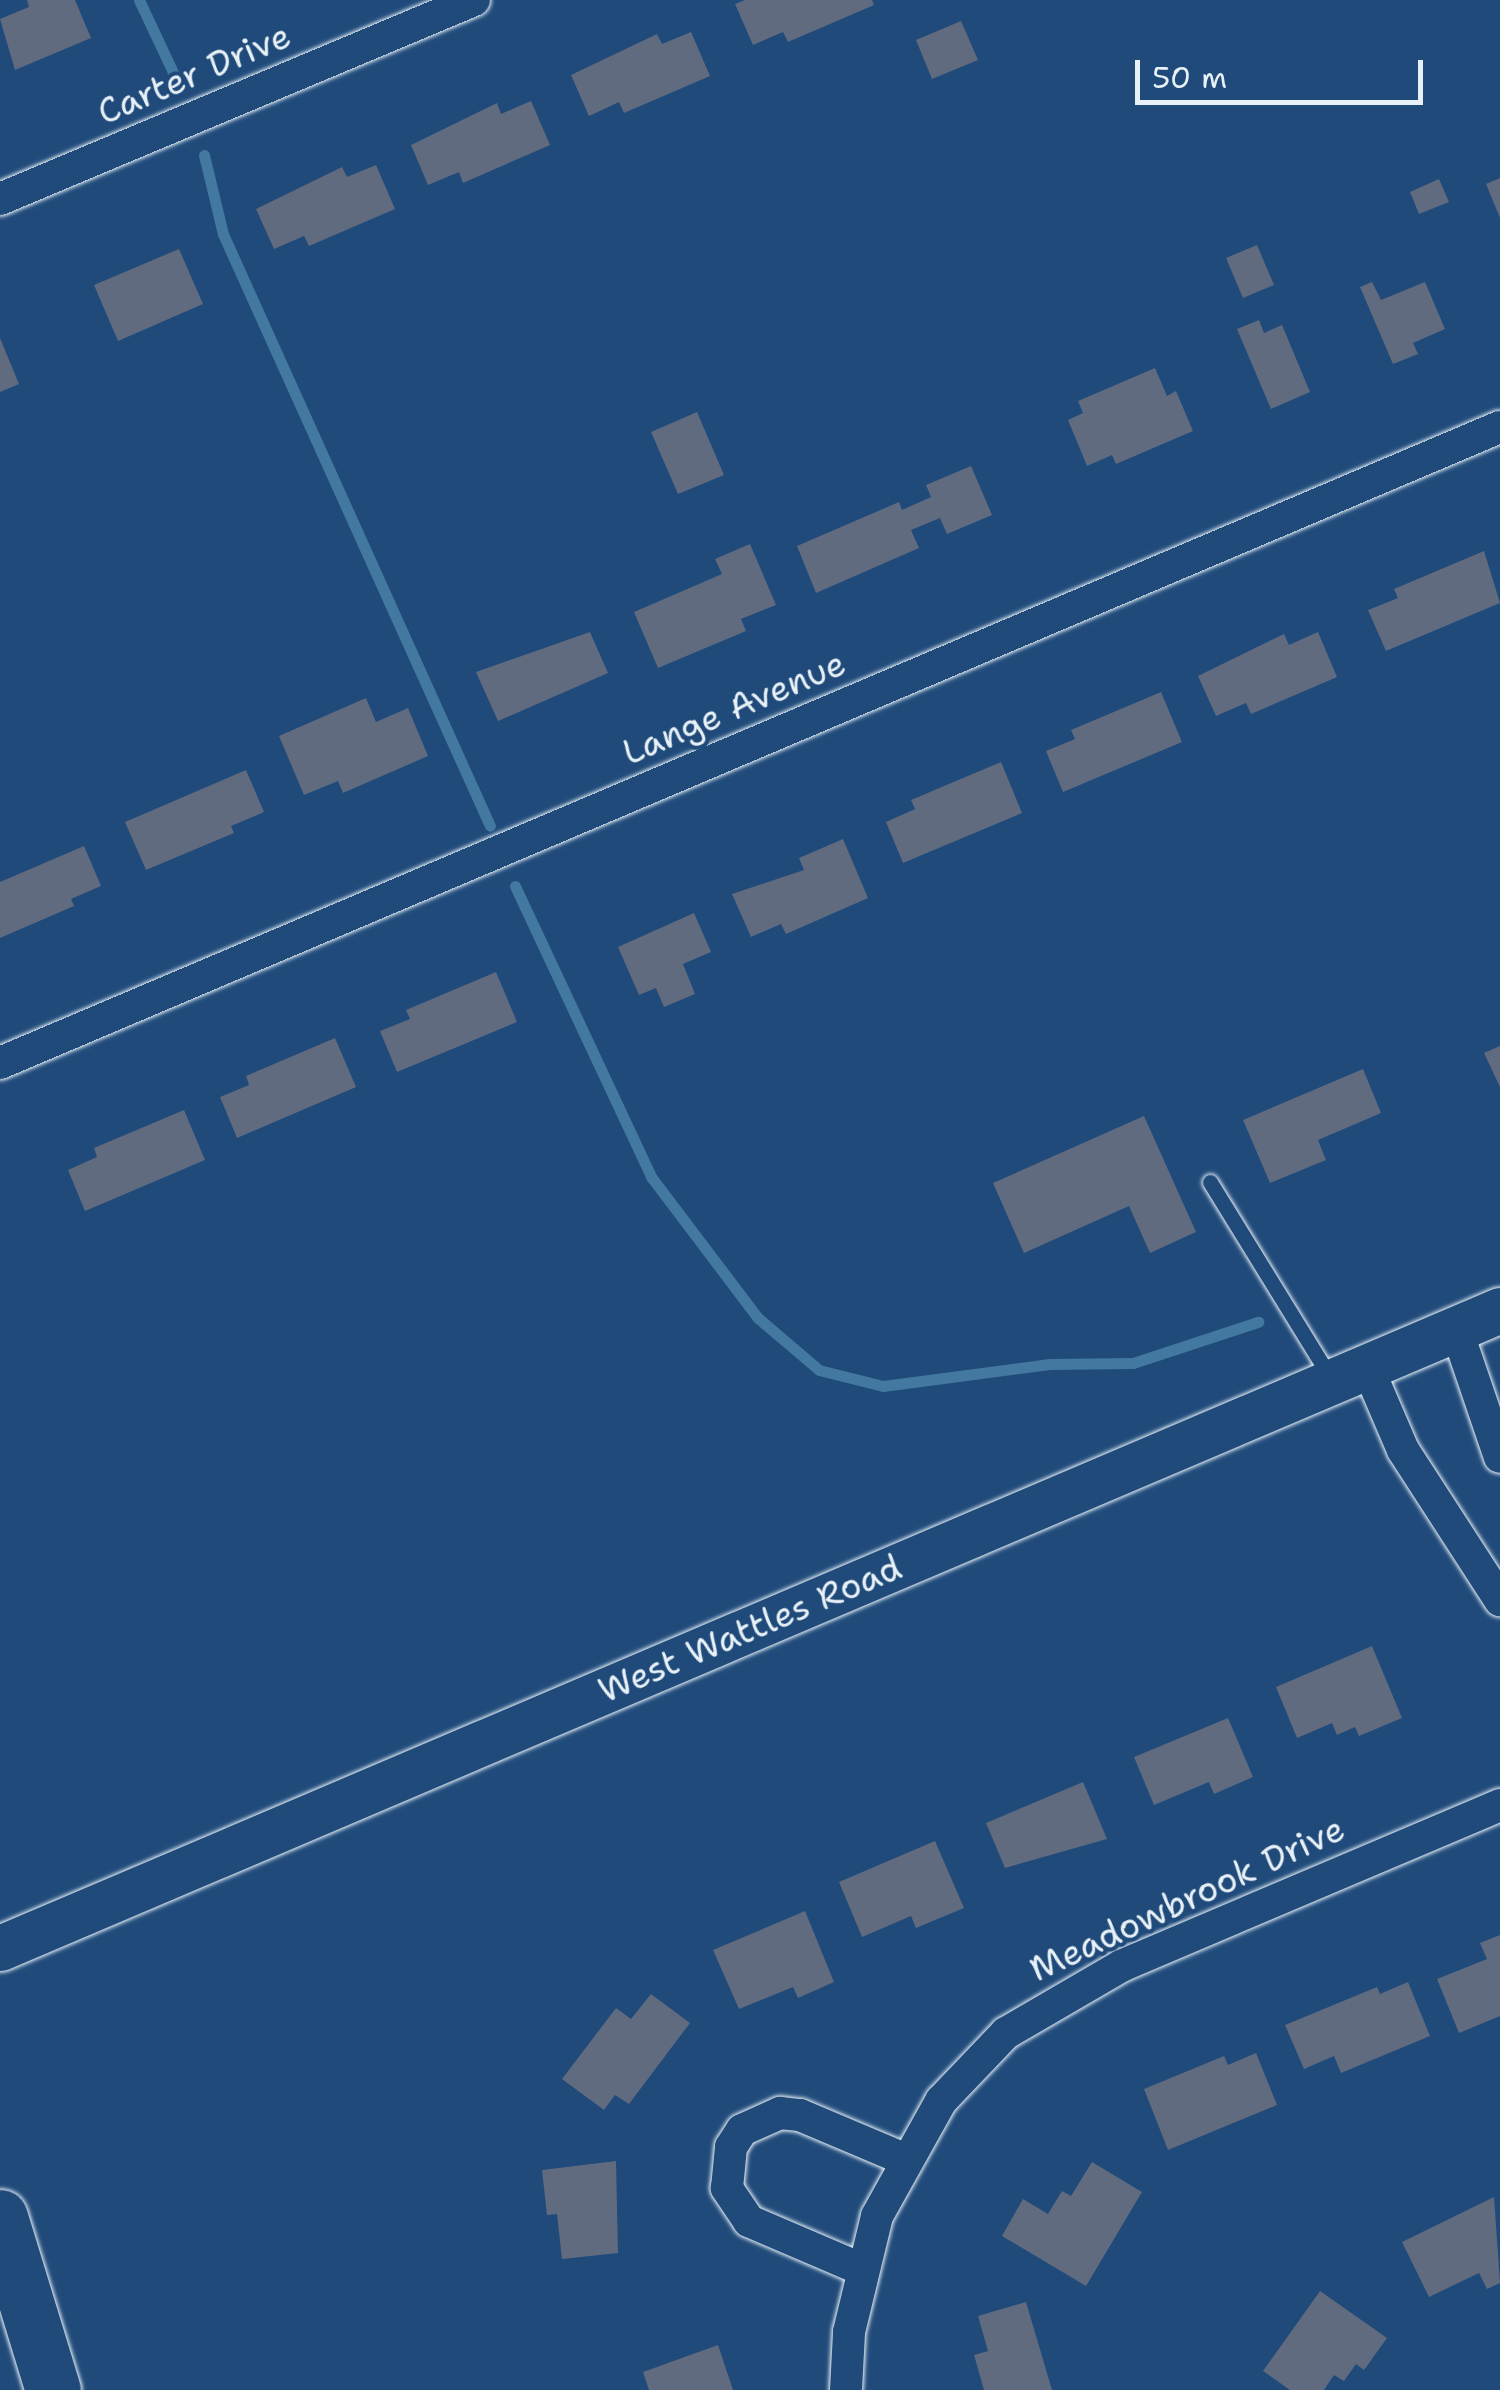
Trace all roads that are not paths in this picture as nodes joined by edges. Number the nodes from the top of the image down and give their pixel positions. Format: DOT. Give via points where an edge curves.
graph roads {
  1 [pos="474,0"];
  2 [pos="0,198"];
  3 [pos="1500,427"];
  4 [pos="0,1063"];
  5 [pos="1210,1182"];
  6 [pos="1500,1310"];
  7 [pos="1456,1328"];
  8 [pos="1350,1373"];
  9 [pos="1500,1457"];
  10 [pos="1500,1600"];
  11 [pos="1500,1805"];
  12 [pos="8,1944"];
  13 [pos="904,2159"];
  14 [pos="0,2217"];
  15 [pos="860,2269"];
  16 [pos="53,2390"];
  17 [pos="846,2390"];
  1 -- 2 [label="street, Carter Drive"];
  3 -- 4 [label="street, Lange Avenue"];
  5 -- 8 [label="lane"];
  6 -- 7 [label="street, West Wattles Road"];
  7 -- 8 [label="street, West Wattles Road"];
  7 -- 9 [label="street"];
  8 -- 10 [label="street"];
  8 -- 12 [label="street, West Wattles Road"];
  11 -- 13 [label="street, Meadowbrook Drive" via="1120,1966 1047,2004 971,2066"];
  13 -- 15 [label="street, Meadowbrook Drive"];
  13 -- 15 [label="street" via="800,2115 780,2113 742,2130 731,2147 726,2188 748,2221"];
  14 -- 16 [label="highway"];
  15 -- 17 [label="street, Meadowbrook Drive"];
}
